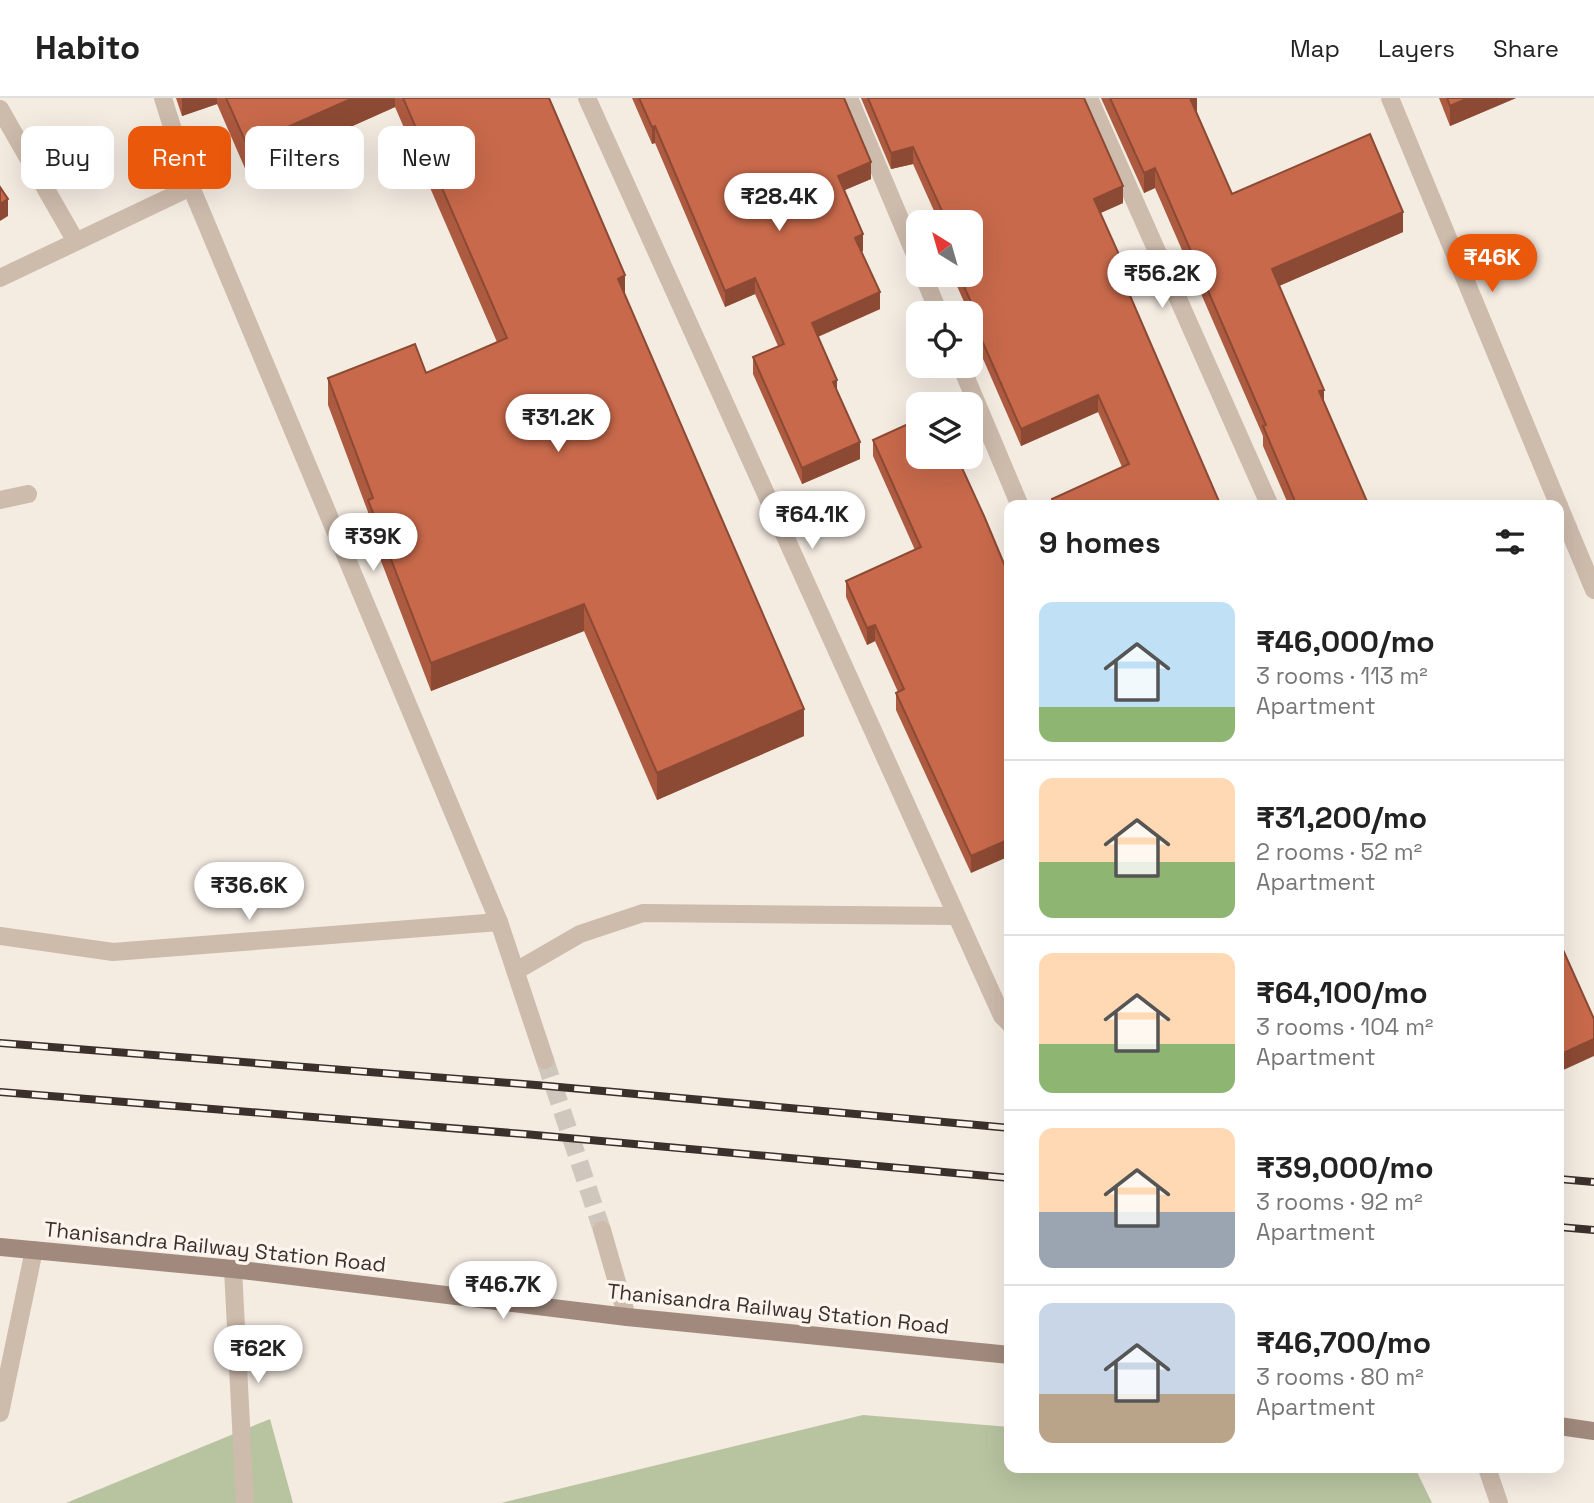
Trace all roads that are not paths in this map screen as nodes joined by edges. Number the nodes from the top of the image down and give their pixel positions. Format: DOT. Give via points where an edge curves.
graph roads {
  1 [pos="163,98"];
  2 [pos="587,98"];
  3 [pos="849,98"];
  4 [pos="1089,98"];
  5 [pos="1390,98"];
  6 [pos="0,109"];
  7 [pos="172,126"];
  8 [pos="187,189"];
  9 [pos="192,189"];
  10 [pos="906,233"];
  11 [pos="75,240"];
  12 [pos="0,278"];
  13 [pos="966,378"];
  14 [pos="28,494"];
  15 [pos="0,500"];
  16 [pos="1017,500"];
  17 [pos="1267,500"];
  18 [pos="1557,500"];
  19 [pos="1564,518"];
  20 [pos="1594,590"];
  21 [pos="956,916"];
  22 [pos="499,922"];
  23 [pos="0,936"];
  24 [pos="516,971"];
  25 [pos="1004,1018"];
  26 [pos="545,1060"];
  27 [pos="602,1230"];
  28 [pos="0,1247"];
  29 [pos="34,1250"];
  30 [pos="233,1269"];
  31 [pos="627,1317"];
  32 [pos="1004,1354"];
  33 [pos="0,1413"];
  34 [pos="1564,1427"];
  35 [pos="1594,1431"];
  36 [pos="1489,1473"];
  37 [pos="245,1503"];
  38 [pos="1499,1503"];
  1 -- 7 [label="street"];
  2 -- 21 [label="street"];
  3 -- 10 [label="street"];
  4 -- 17 [label="street"];
  5 -- 18 [label="street"];
  6 -- 11 [label="street"];
  8 -- 11 [label="street"];
  9 -- 22 [label="street"];
  11 -- 12 [label="street"];
  13 -- 16 [label="street"];
  14 -- 15 [label="street"];
  19 -- 20 [label="street"];
  21 -- 24 [label="street" via="643,913 580,934"];
  21 -- 25 [label="street"];
  22 -- 23 [label="street" via="114,952"];
  22 -- 24 [label="street"];
  24 -- 26 [label="street"];
  27 -- 31 [label="street"];
  28 -- 29 [label="street, Thanisandra Railway Station Road"];
  29 -- 30 [label="street, Thanisandra Railway Station Road"];
  29 -- 33 [label="street"];
  30 -- 31 [label="street, Thanisandra Railway Station Road"];
  30 -- 37 [label="street"];
  31 -- 32 [label="street, Thanisandra Railway Station Road"];
  34 -- 35 [label="street"];
  36 -- 38 [label="street"];
}
